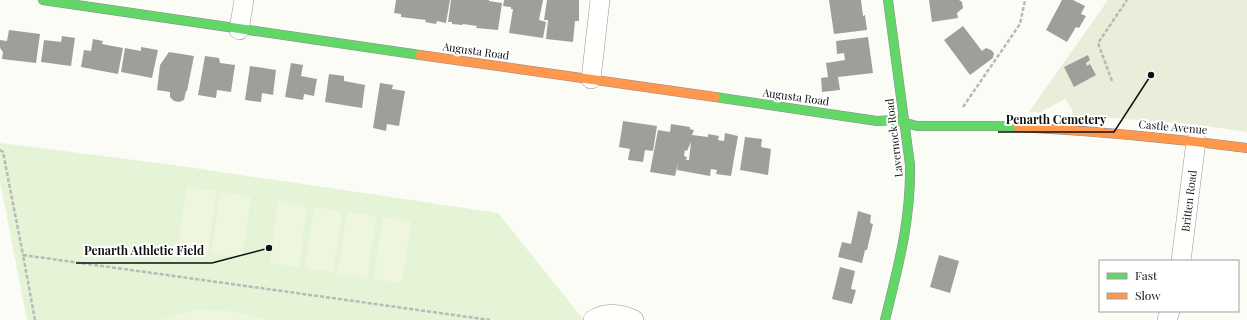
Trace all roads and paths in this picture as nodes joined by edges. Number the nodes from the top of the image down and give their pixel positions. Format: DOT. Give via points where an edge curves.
graph roads {
  1 [pos="43,0"];
  2 [pos="244,0"];
  3 [pos="600,0"];
  4 [pos="888,0"];
  5 [pos="1025,0"];
  6 [pos="1127,0"];
  7 [pos="239,30"];
  8 [pos="591,79"];
  9 [pos="1112,81"];
  10 [pos="905,123"];
  11 [pos="950,126"];
  12 [pos="1196,141"];
  13 [pos="1247,148"];
  14 [pos="0,150"];
  15 [pos="23,254"];
  16 [pos="1181,260"];
  17 [pos="35,320"];
  18 [pos="490,320"];
  19 [pos="593,320"];
  20 [pos="634,320"];
  21 [pos="885,320"];
  1 -- 7 [label="street, Augusta Road"];
  2 -- 7 [label="street"];
  3 -- 8 [label="street"];
  4 -- 10 [label="street, Lavernock Road"];
  5 -- 11 [label="path" via="1020,24"];
  6 -- 9 [label="path" via="1098,43"];
  7 -- 8 [label="street, Augusta Road"];
  8 -- 10 [label="street, Augusta Road"];
  10 -- 11 [label="street, Castle Avenue" via="917,126"];
  10 -- 21 [label="street, Lavernock Road" via="911,181 909,218"];
  11 -- 12 [label="street, Castle Avenue" via="1073,130"];
  12 -- 13 [label="street, Castle Avenue"];
  12 -- 16 [label="street, Britten Road"];
  14 -- 15 [label="path" via="3,152"];
  15 -- 17 [label="path"];
  15 -- 18 [label="path"];
  19 -- 20 [label="street" via="609,314 627,316"];
}
